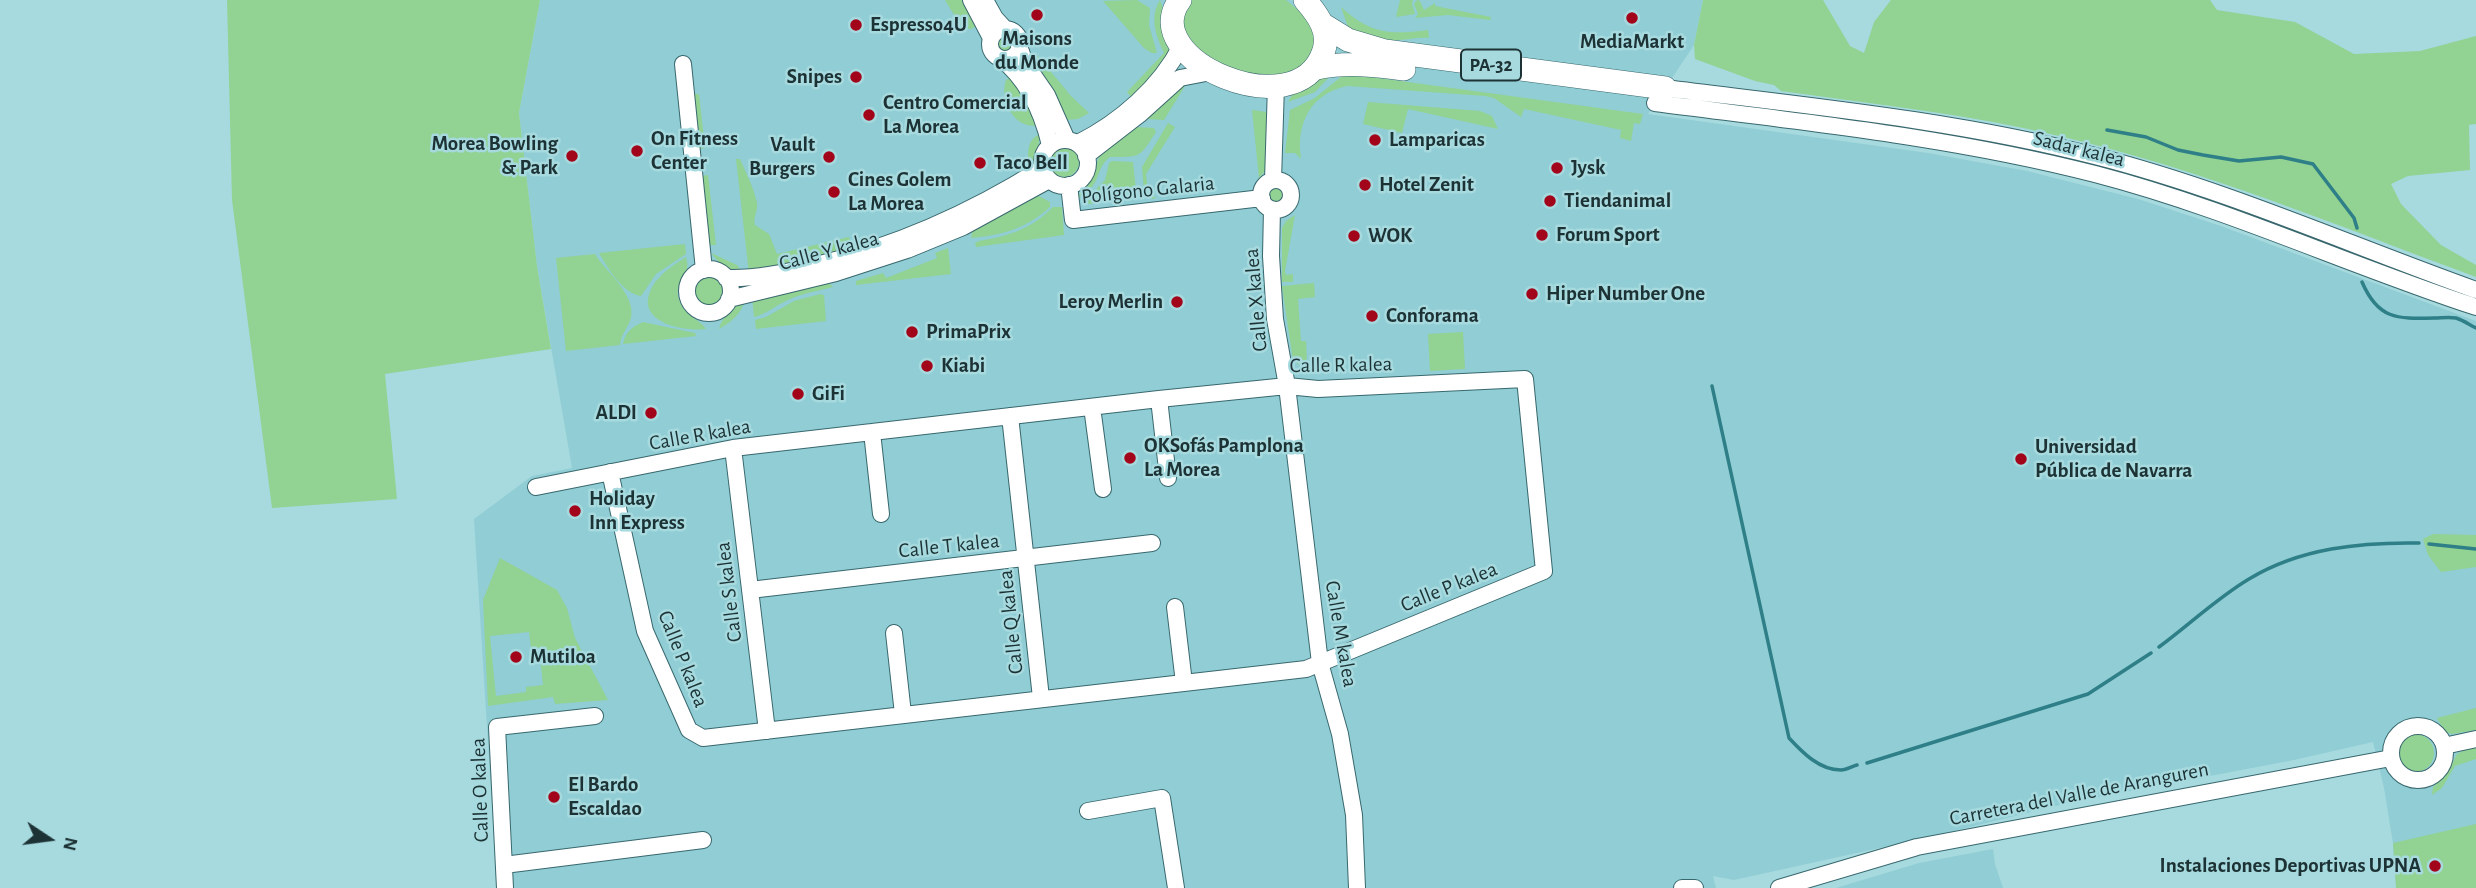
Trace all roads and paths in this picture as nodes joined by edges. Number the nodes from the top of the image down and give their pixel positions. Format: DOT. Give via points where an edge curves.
graph roads {
  1 [pos="971,0"];
  2 [pos="985,0"];
  3 [pos="1305,0"];
  4 [pos="1173,4"];
  5 [pos="1322,24"];
  6 [pos="998,34"];
  7 [pos="1019,46"];
  8 [pos="1181,46"];
  9 [pos="1000,58"];
  10 [pos="683,64"];
  11 [pos="1317,68"];
  12 [pos="1211,72"];
  13 [pos="1276,85"];
  14 [pos="1660,96"];
  15 [pos="1892,126"];
  16 [pos="1050,145"];
  17 [pos="1077,146"];
  18 [pos="1046,174"];
  19 [pos="1273,180"];
  20 [pos="1069,186"];
  21 [pos="1267,204"];
  22 [pos="704,270"];
  23 [pos="726,278"];
  24 [pos="2476,290"];
  25 [pos="729,299"];
  26 [pos="2476,307"];
  27 [pos="1525,379"];
  28 [pos="1287,386"];
  29 [pos="1159,399"];
  30 [pos="1092,407"];
  31 [pos="1010,416"];
  32 [pos="872,432"];
  33 [pos="733,448"];
  34 [pos="610,472"];
  35 [pos="1168,478"];
  36 [pos="536,486"];
  37 [pos="1103,489"];
  38 [pos="881,514"];
  39 [pos="1152,543"];
  40 [pos="1026,559"];
  41 [pos="750,590"];
  42 [pos="1175,607"];
  43 [pos="894,633"];
  44 [pos="1320,663"];
  45 [pos="1184,683"];
  46 [pos="1041,698"];
  47 [pos="903,714"];
  48 [pos="595,716"];
  49 [pos="766,731"];
  50 [pos="2476,739"];
  51 [pos="2444,746"];
  52 [pos="2391,758"];
  53 [pos="1088,811"];
  54 [pos="703,840"];
  55 [pos="504,865"];
  56 [pos="505,888"];
  57 [pos="1176,888"];
  58 [pos="1357,888"];
  59 [pos="1682,888"];
  60 [pos="1695,888"];
  61 [pos="1779,888"];
  1 -- 6 [label="street"];
  2 -- 6 [label="street"];
  3 -- 5 [label="highway, PA-32"];
  4 -- 8 [label="highway"];
  5 -- 11 [label="highway" via="1325,50"];
  5 -- 14 [label="highway, PA-32 / PA-32" via="1348,40 1385,51"];
  6 -- 7 [label="street" via="1017,36"];
  6 -- 9 [label="street" via="990,48"];
  7 -- 9 [label="street" via="1012,57"];
  7 -- 17 [label="street"];
  8 -- 12 [label="highway"];
  8 -- 17 [label="street" via="1170,67 1144,96"];
  9 -- 16 [label="street" via="1015,70 1034,100"];
  10 -- 22 [label="street"];
  11 -- 13 [label="highway"];
  11 -- 14 [label="highway, PA-32" via="1363,63"];
  12 -- 13 [label="highway" via="1234,82"];
  12 -- 17 [label="street" via="1180,78 1139,115"];
  13 -- 19 [label="street"];
  14 -- 15 [label="street, Sadar kalea"];
  15 -- 24 [label="street, Sadar kalea" via="2005,136 2109,160 2234,200"];
  15 -- 26 [label="street, Sadar kalea" via="2162,193"];
  16 -- 17 [label="street"];
  16 -- 18 [label="street" via="1043,155"];
  17 -- 20 [label="street" via="1086,171"];
  18 -- 20 [label="street" via="1055,184"];
  18 -- 23 [label="street, Calle Y kalea" via="871,249 789,272"];
  18 -- 25 [label="street, Calle Y kalea" via="963,227 907,250"];
  19 -- 21 [label="street" via="1263,188"];
  19 -- 21 [label="street" via="1285,182 1291,197 1282,208"];
  20 -- 21 [label="street, Polígono Galaria" via="1073,220"];
  21 -- 28 [label="street, Calle X kalea" via="1275,319"];
  22 -- 23 [label="street"];
  22 -- 25 [label="street" via="690,280 690,302 697,310 712,313"];
  23 -- 25 [label="street"];
  27 -- 28 [label="street, Calle R kalea" via="1318,389"];
  27 -- 44 [label="street, Calle P kalea" via="1544,570"];
  28 -- 29 [label="street, Calle R kalea"];
  28 -- 44 [label="street, Calle M kalea"];
  29 -- 30 [label="street, Calle R kalea"];
  29 -- 35 [label="street"];
  30 -- 31 [label="street, Calle R kalea"];
  30 -- 37 [label="street"];
  31 -- 32 [label="street, Calle R kalea"];
  31 -- 40 [label="street, Calle Q kalea"];
  32 -- 33 [label="street, Calle R kalea"];
  32 -- 38 [label="street"];
  33 -- 34 [label="street, Calle R kalea"];
  33 -- 41 [label="street, Calle S kalea"];
  34 -- 36 [label="street, Calle R kalea"];
  34 -- 49 [label="street, Calle P kalea" via="645,631 689,730 703,738"];
  39 -- 40 [label="street, Calle T kalea"];
  40 -- 41 [label="street, Calle T kalea"];
  40 -- 46 [label="street, Calle Q kalea"];
  41 -- 49 [label="street, Calle S kalea"];
  42 -- 45 [label="street"];
  43 -- 47 [label="street"];
  44 -- 45 [label="street, Calle P kalea" via="1306,669"];
  44 -- 58 [label="street, Calle M kalea" via="1340,734 1354,815"];
  45 -- 46 [label="street, Calle P kalea"];
  46 -- 47 [label="street, Calle P kalea"];
  47 -- 49 [label="street, Calle P kalea"];
  48 -- 55 [label="street, Calle O kalea" via="497,727"];
  50 -- 51 [label="street"];
  51 -- 52 [label="street" via="2427,727 2409,727 2396,737"];
  51 -- 52 [label="street" via="2441,769 2422,780 2399,773"];
  52 -- 61 [label="street, Carretera del Valle de Aranguren" via="1917,847"];
  53 -- 57 [label="street" via="1162,798"];
  54 -- 55 [label="street, Calle O kalea"];
  55 -- 56 [label="street, Calle O kalea"];
  59 -- 60 [label="street"];
}
